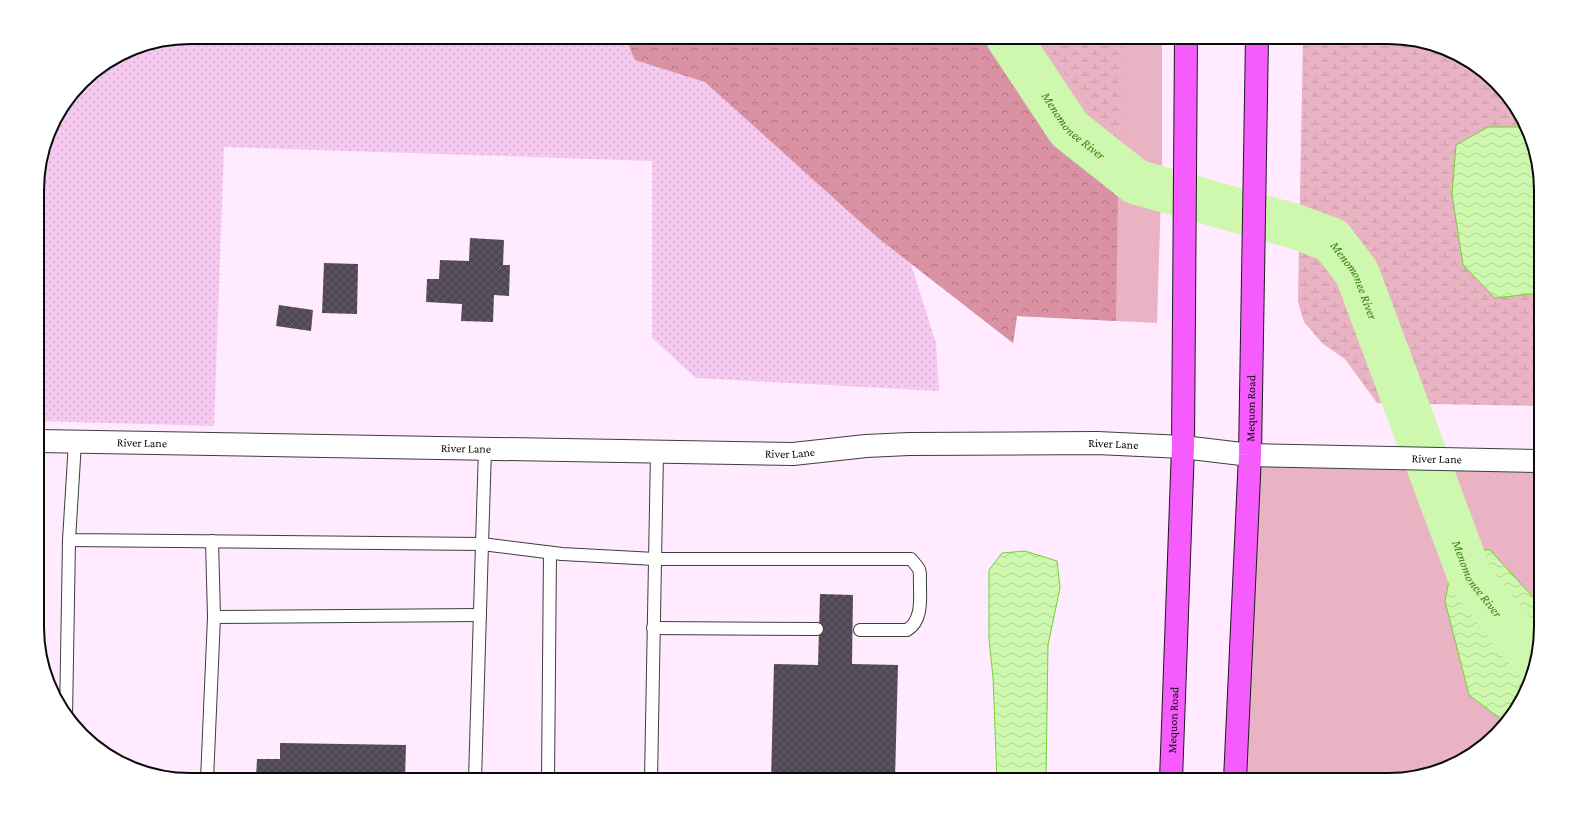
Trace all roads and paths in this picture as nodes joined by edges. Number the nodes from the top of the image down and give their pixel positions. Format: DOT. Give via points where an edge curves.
graph roads {
  1 [pos="1186,44"];
  2 [pos="1257,44"];
  3 [pos="44,441"];
  4 [pos="75,442"];
  5 [pos="1183,446"];
  6 [pos="485,449"];
  7 [pos="657,452"];
  8 [pos="1250,455"];
  9 [pos="1534,461"];
  10 [pos="69,540"];
  11 [pos="212,541"];
  12 [pos="482,544"];
  13 [pos="550,553"];
  14 [pos="655,559"];
  15 [pos="480,615"];
  16 [pos="214,617"];
  17 [pos="653,628"];
  18 [pos="817,629"];
  19 [pos="860,630"];
  20 [pos="66,704"];
  21 [pos="207,773"];
  22 [pos="475,773"];
  23 [pos="548,773"];
  24 [pos="652,773"];
  25 [pos="1171,773"];
  26 [pos="1235,773"];
  1 -- 5 [label="main road, Mequon Road"];
  2 -- 8 [label="main road, Mequon Road"];
  3 -- 4 [label="street, River Lane"];
  4 -- 6 [label="street, River Lane"];
  4 -- 10 [label="lane"];
  5 -- 7 [label="street, River Lane" via="908,444 793,454"];
  5 -- 8 [label="street, River Lane"];
  5 -- 25 [label="main road, Mequon Road"];
  6 -- 7 [label="street, River Lane"];
  6 -- 12 [label="lane"];
  7 -- 14 [label="lane"];
  8 -- 9 [label="street, River Lane"];
  8 -- 26 [label="main road, Mequon Road"];
  10 -- 11 [label="lane"];
  10 -- 20 [label="lane"];
  11 -- 12 [label="lane"];
  11 -- 16 [label="lane"];
  12 -- 13 [label="lane"];
  12 -- 15 [label="lane"];
  13 -- 14 [label="lane"];
  13 -- 23 [label="lane"];
  14 -- 17 [label="lane"];
  14 -- 19 [label="lane" via="912,559 920,574 919,617 913,626 906,630"];
  15 -- 16 [label="lane"];
  15 -- 22 [label="lane"];
  16 -- 21 [label="lane"];
  17 -- 18 [label="lane"];
  17 -- 24 [label="lane"];
}
